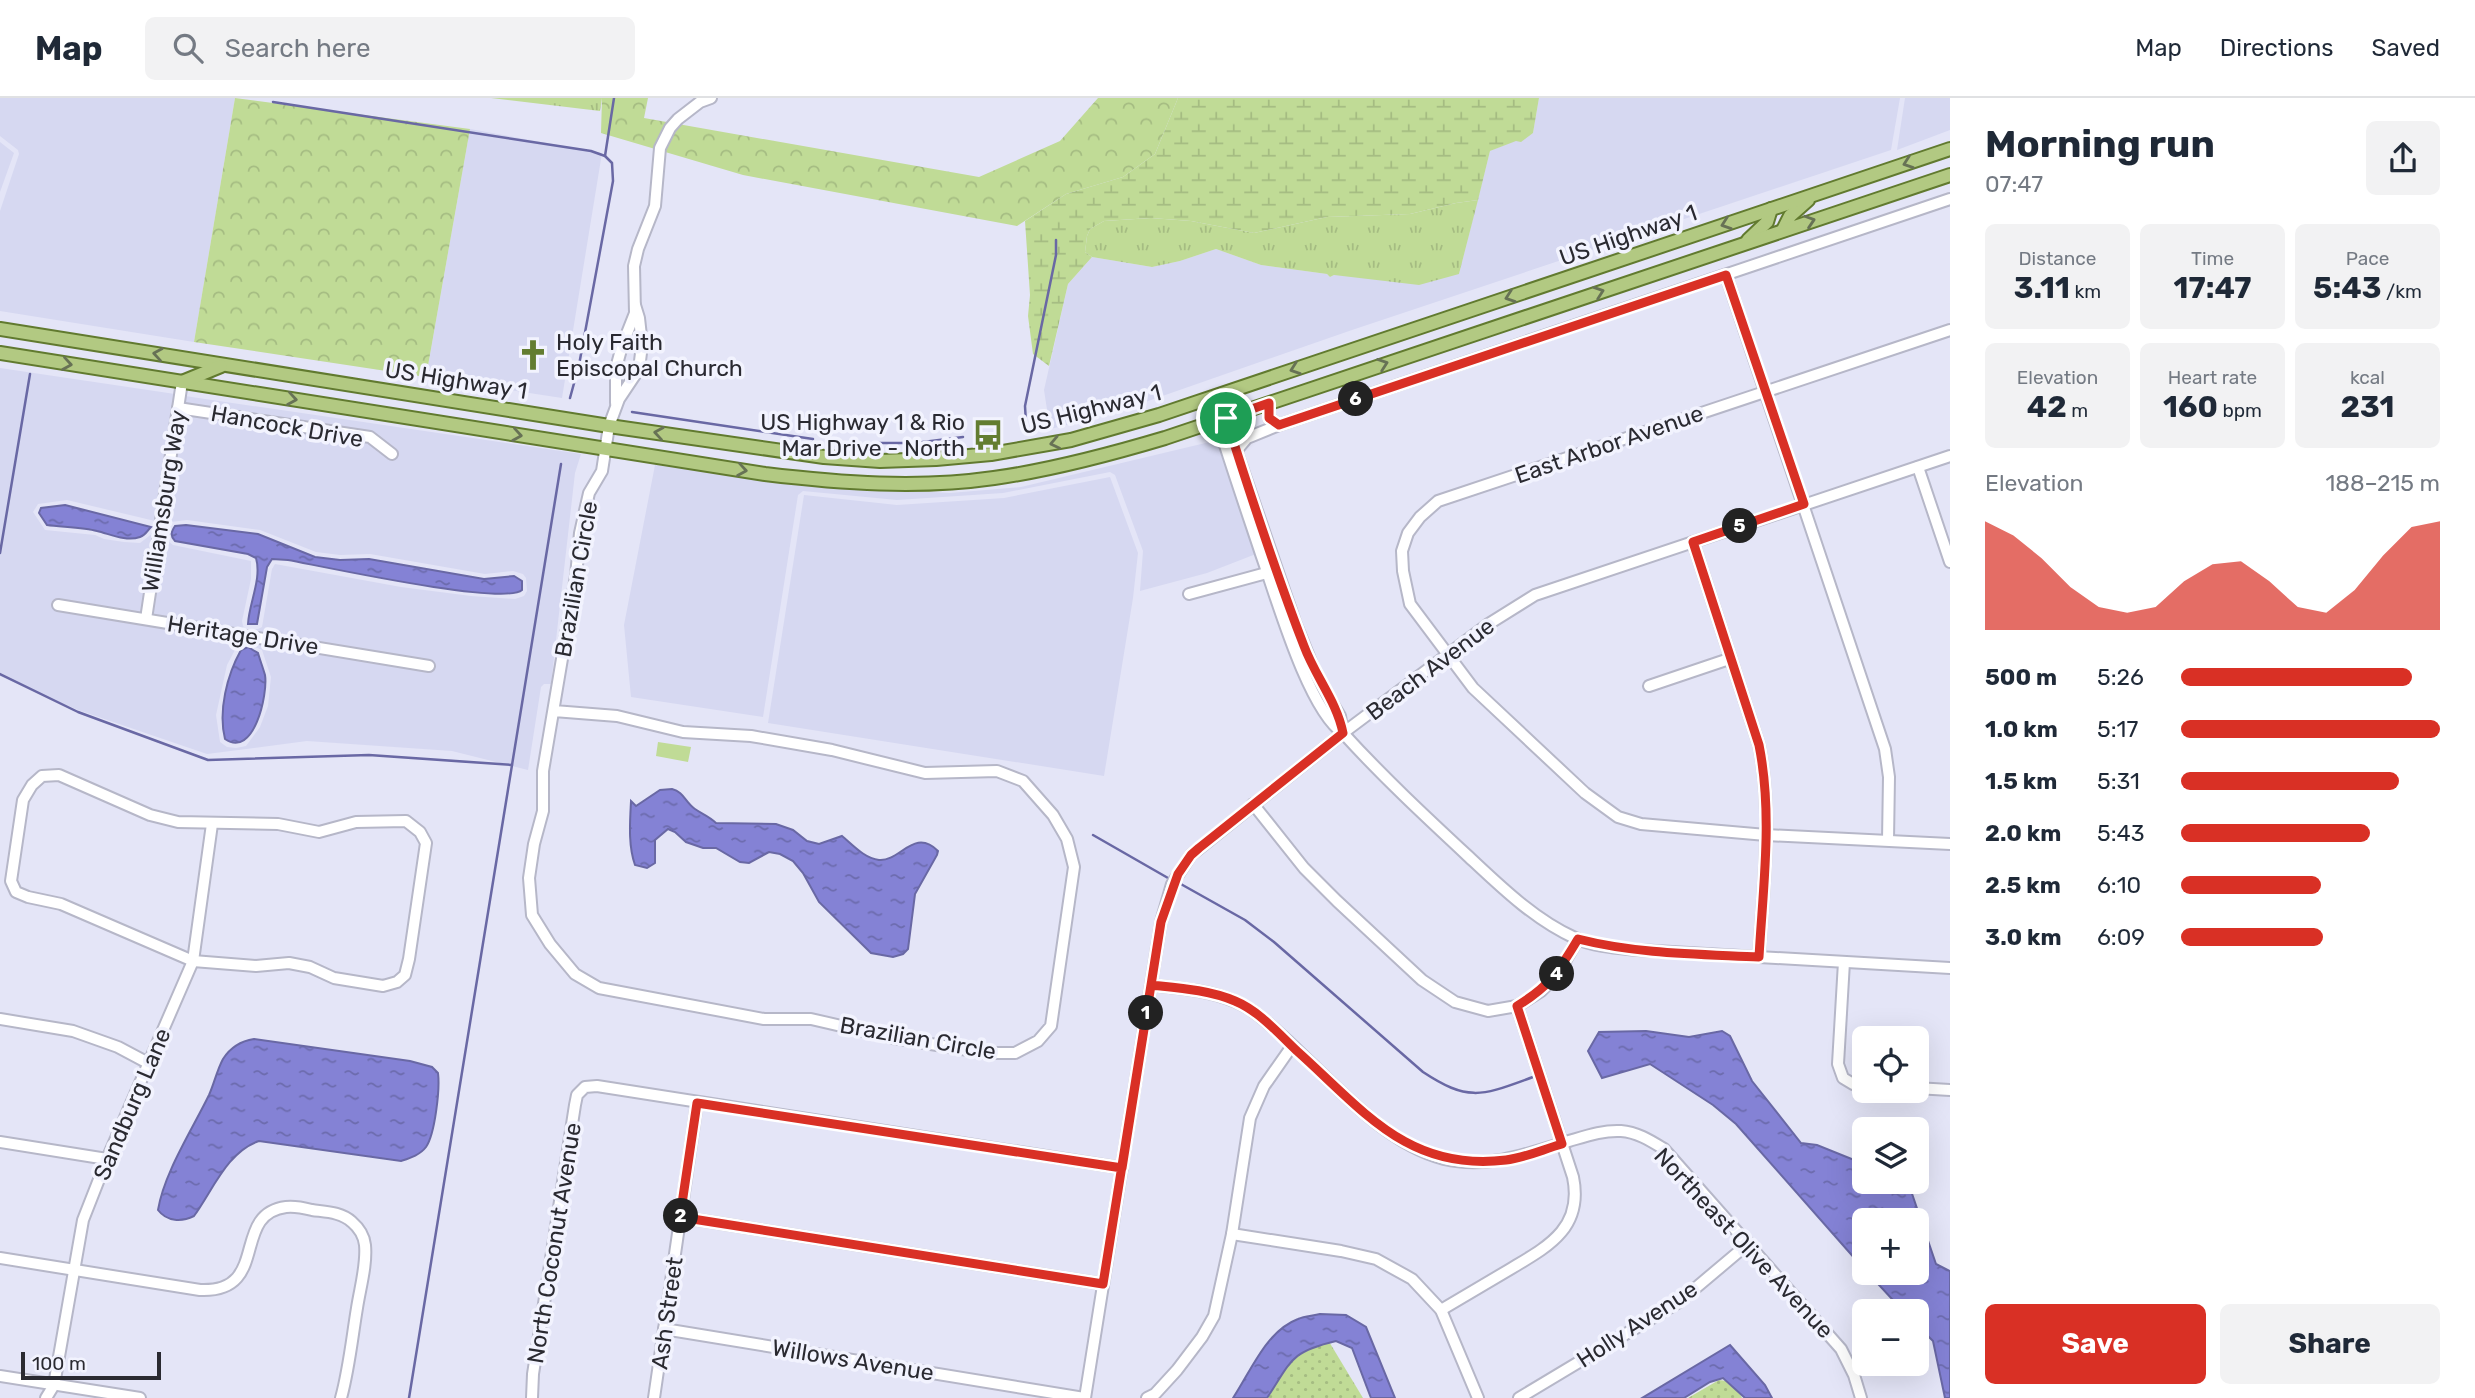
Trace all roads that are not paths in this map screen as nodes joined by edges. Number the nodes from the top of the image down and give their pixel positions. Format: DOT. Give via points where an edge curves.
graph roads {
  1 [pos="711,98"];
  2 [pos="1950,149"];
  3 [pos="1950,175"];
  4 [pos="1814,195"];
  5 [pos="1950,199"];
  6 [pos="1771,209"];
  7 [pos="1783,230"];
  8 [pos="1746,242"];
  9 [pos="1726,275"];
  10 [pos="635,305"];
  11 [pos="0,329"];
  12 [pos="1950,330"];
  13 [pos="0,353"];
  14 [pos="225,364"];
  15 [pos="182,382"];
  16 [pos="1765,391"];
  17 [pos="1215,396"];
  18 [pos="1269,403"];
  19 [pos="178,408"];
  20 [pos="616,409"];
  21 [pos="1221,419"];
  22 [pos="1279,425"];
  23 [pos="610,426"];
  24 [pos="606,449"];
  25 [pos="1236,450"];
  26 [pos="391,454"];
  27 [pos="1950,456"];
  28 [pos="1918,467"];
  29 [pos="1804,504"];
  30 [pos="1693,542"];
  31 [pos="1950,562"];
  32 [pos="1272,571"];
  33 [pos="1189,594"];
  34 [pos="58,605"];
  35 [pos="146,619"];
  36 [pos="1448,655"];
  37 [pos="1729,659"];
  38 [pos="429,666"];
  39 [pos="1649,686"];
  40 [pos="554,711"];
  41 [pos="1343,733"];
  42 [pos="1253,804"];
  43 [pos="212,824"];
  44 [pos="1766,835"];
  45 [pos="1888,840"];
  46 [pos="1950,844"];
  47 [pos="1578,939"];
  48 [pos="1759,957"];
  49 [pos="193,961"];
  50 [pos="1844,962"];
  51 [pos="1950,968"];
  52 [pos="1151,985"];
  53 [pos="1517,1006"];
  54 [pos="0,1019"];
  55 [pos="1292,1046"];
  56 [pos="150,1064"];
  57 [pos="1852,1083"];
  58 [pos="1929,1089"];
  59 [pos="1950,1090"];
  60 [pos="697,1103"];
  61 [pos="0,1142"];
  62 [pos="1562,1144"];
  63 [pos="107,1159"];
  64 [pos="1122,1168"];
  65 [pos="680,1217"];
  66 [pos="1232,1234"];
  67 [pos="1749,1243"];
  68 [pos="0,1258"];
  69 [pos="74,1270"];
  70 [pos="1103,1284"];
  71 [pos="1441,1310"];
  72 [pos="664,1329"];
  73 [pos="0,1376"];
  74 [pos="54,1385"];
  75 [pos="46,1398"];
  76 [pos="57,1398"];
  77 [pos="140,1398"];
  78 [pos="341,1398"];
  79 [pos="532,1398"];
  80 [pos="654,1398"];
  81 [pos="1084,1398"];
  82 [pos="1147,1398"];
  83 [pos="1478,1398"];
  84 [pos="1519,1398"];
  85 [pos="1861,1398"];
  1 -- 10 [label="street" via="683,114 662,143 655,206 634,266"];
  2 -- 4 [label="main road, US Highway 1, one-way"];
  7 -- 3 [label="main road, US Highway 1, one-way"];
  4 -- 6 [label="main road, US Highway 1"];
  4 -- 7 [label="main road" via="1790,216"];
  5 -- 9 [label="street"];
  6 -- 8 [label="main road" via="1767,222"];
  6 -- 17 [label="main road, US Highway 1, one-way"];
  7 -- 8 [label="main road, US Highway 1"];
  18 -- 8 [label="main road, US Highway 1, one-way"];
  9 -- 16 [label="street"];
  9 -- 22 [label="street"];
  10 -- 20 [label="street" via="617,368"];
  10 -- 20 [label="street" via="639,369"];
  14 -- 11 [label="main road, US Highway 1, one-way"];
  12 -- 16 [label="street, East Arbor Avenue"];
  13 -- 15 [label="main road, US Highway 1, one-way"];
  14 -- 15 [label="main road"];
  14 -- 23 [label="main road, US Highway 1"];
  15 -- 19 [label="street, Williamsburg Way"];
  15 -- 24 [label="main road, US Highway 1, one-way"];
  16 -- 29 [label="street"];
  16 -- 36 [label="street, East Arbor Avenue" via="1438,502 1408,533 1402,551 1403,571 1410,604"];
  17 -- 21 [label="street"];
  17 -- 23 [label="main road, US Highway 1, one-way" via="1071,440 936,459 824,457"];
  18 -- 21 [label="main road, US Highway 1"];
  18 -- 22 [label="street" via="1269,418"];
  19 -- 26 [label="street, Hancock Drive" via="370,437"];
  19 -- 35 [label="street, Williamsburg Way"];
  20 -- 23 [label="street, Brazilian Circle"];
  24 -- 21 [label="main road, US Highway 1, one-way" via="823,481 934,483 1052,468"];
  21 -- 25 [label="street"];
  21 -- 32 [label="street"];
  22 -- 25 [label="street" via="1247,438"];
  23 -- 24 [label="street, Brazilian Circle"];
  24 -- 40 [label="street, Brazilian Circle" via="580,533"];
  25 -- 32 [label="street"];
  27 -- 28 [label="street, Beach Avenue"];
  28 -- 29 [label="street, Beach Avenue"];
  28 -- 31 [label="street"];
  29 -- 30 [label="street, Beach Avenue"];
  29 -- 45 [label="street" via="1885,749"];
  30 -- 36 [label="street, Beach Avenue" via="1535,595"];
  30 -- 37 [label="street"];
  32 -- 33 [label="street"];
  32 -- 41 [label="street" via="1290,639 1309,683 1333,726"];
  34 -- 35 [label="street, Heritage Drive"];
  35 -- 38 [label="street, Heritage Drive"];
  36 -- 41 [label="street, Beach Avenue"];
  36 -- 44 [label="street, East Arbor Avenue" via="1473,688 1513,727 1584,793 1618,817 1641,824"];
  37 -- 39 [label="street"];
  37 -- 44 [label="street" via="1759,745"];
  40 -- 40 [label="street, Brazilian Circle" via="617,716 683,732 762,738 925,773 996,771 1023,781 1067,839 1074,867 1051,1026 1038,1041 1015,1053 987,1053 811,1019 764,1019 599,988 575,974 531,915 529,878 543,811 543,771"];
  41 -- 42 [label="street, Beach Avenue"];
  41 -- 47 [label="street" via="1418,811 1497,883 1551,925"];
  42 -- 52 [label="street, Beach Avenue" via="1191,855 1178,874 1161,922"];
  42 -- 53 [label="street" via="1304,868 1422,980 1455,1002 1488,1011"];
  43 -- 49 [label="street, Sandburg Lane"];
  43 -- 49 [label="street" via="150,815 59,775 43,776 23,800 11,881 16,891 28,897 61,904"];
  43 -- 49 [label="street" via="278,824 319,832 356,822 406,821 426,843 409,959 405,975 397,982 383,986 359,983 289,963 256,966"];
  44 -- 45 [label="street, East Arbor Avenue"];
  44 -- 48 [label="street"];
  45 -- 46 [label="street, East Arbor Avenue"];
  47 -- 48 [label="street" via="1638,950"];
  47 -- 53 [label="street" via="1557,975"];
  48 -- 50 [label="street"];
  49 -- 56 [label="street, Sandburg Lane"];
  50 -- 51 [label="street"];
  50 -- 57 [label="street" via="1838,1064 1843,1078"];
  52 -- 55 [label="street, Northeast Olive Avenue" via="1236,1001 1263,1018"];
  52 -- 64 [label="street, Beach Avenue"];
  53 -- 62 [label="street"];
  54 -- 56 [label="street" via="74,1031"];
  55 -- 62 [label="street, Northeast Olive Avenue" via="1409,1146 1445,1159 1475,1163 1509,1160"];
  55 -- 66 [label="street" via="1264,1086 1250,1118"];
  56 -- 63 [label="street, Sandburg Lane"];
  58 -- 59 [label="street"];
  60 -- 64 [label="street"];
  60 -- 65 [label="street, Ash Street"];
  60 -- 79 [label="street, North Coconut Avenue" via="597,1086 581,1090 575,1105"];
  61 -- 63 [label="street"];
  62 -- 67 [label="street, Northeast Olive Avenue" via="1596,1133 1622,1131 1643,1137 1664,1149"];
  62 -- 71 [label="street" via="1575,1192 1572,1214 1562,1232 1545,1248"];
  63 -- 69 [label="street, Sandburg Lane" via="83,1220"];
  64 -- 70 [label="street, Beach Avenue"];
  65 -- 70 [label="street"];
  65 -- 72 [label="street, Ash Street"];
  66 -- 71 [label="street" via="1376,1259 1412,1279"];
  66 -- 82 [label="street" via="1210,1325 1177,1370"];
  67 -- 84 [label="street, Holly Avenue" via="1679,1302"];
  67 -- 85 [label="street, Northeast Olive Avenue" via="1841,1349"];
  68 -- 69 [label="street"];
  69 -- 74 [label="street, Sandburg Lane"];
  69 -- 78 [label="street" via="216,1289 241,1275 255,1227 275,1209 292,1206 340,1214 361,1232 365,1257"];
  70 -- 81 [label="street, Beach Avenue"];
  71 -- 83 [label="street"];
  72 -- 80 [label="street, Ash Street"];
  72 -- 81 [label="street, Willows Avenue"];
  73 -- 74 [label="street"];
  74 -- 75 [label="street, Sandburg Lane"];
  74 -- 76 [label="street, Sandburg Lane"];
  74 -- 77 [label="street"];
}
